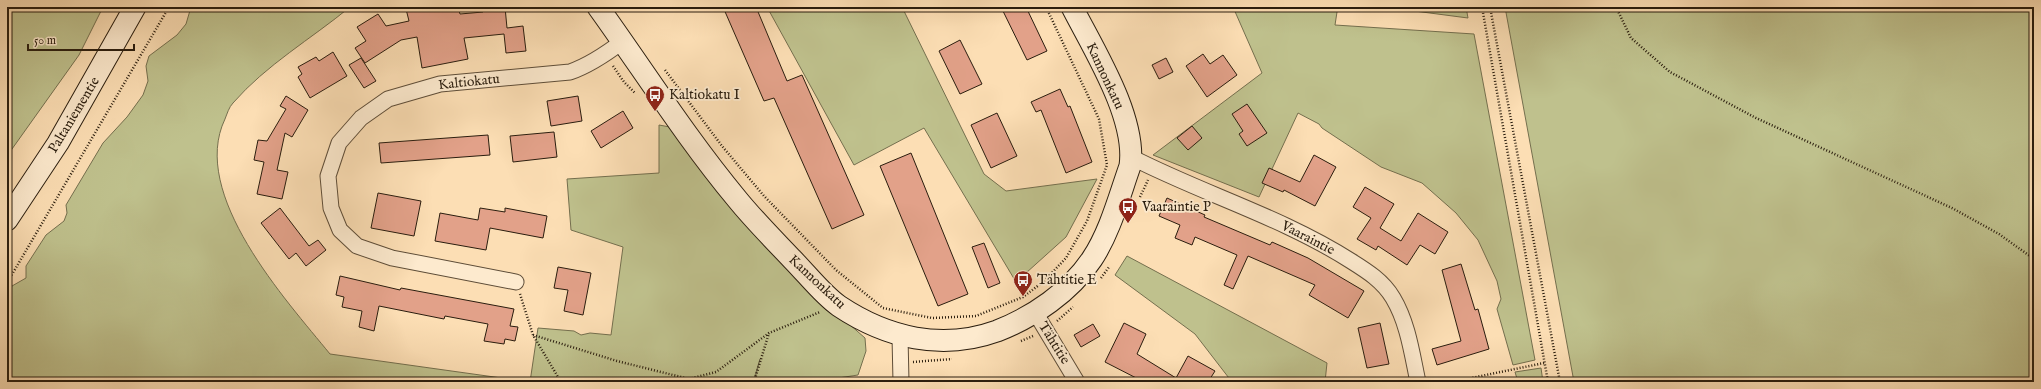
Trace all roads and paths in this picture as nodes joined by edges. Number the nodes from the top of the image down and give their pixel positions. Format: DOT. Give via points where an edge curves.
graph roads {
  1 [pos="135,7"];
  2 [pos="169,7"];
  3 [pos="598,7"];
  4 [pos="1046,7"];
  5 [pos="1072,7"];
  6 [pos="1482,7"];
  7 [pos="1490,7"];
  8 [pos="1616,7"];
  9 [pos="623,41"];
  10 [pos="662,66"];
  11 [pos="1132,157"];
  12 [pos="7,220"];
  13 [pos="2034,258"];
  14 [pos="516,282"];
  15 [pos="7,283"];
  16 [pos="826,310"];
  17 [pos="1035,312"];
  18 [pos="769,333"];
  19 [pos="533,335"];
  20 [pos="900,336"];
  21 [pos="1544,363"];
  22 [pos="1079,379"];
  23 [pos="561,382"];
  24 [pos="754,382"];
  25 [pos="901,382"];
  26 [pos="1418,382"];
  27 [pos="1452,382"];
  28 [pos="1548,382"];
  29 [pos="1560,382"];
  1 -- 12 [label="street, Paltaniementie" via="58,143"];
  2 -- 15 [label="path"];
  3 -- 9 [label="street, Kannonkatu"];
  4 -- 10 [label="path" via="1099,119 1107,165 1087,221 1066,258 1043,282 1023,297 976,316 932,318 883,308 842,275 764,196 722,146"];
  5 -- 11 [label="street, Kannonkatu" via="1119,101 1128,130"];
  6 -- 21 [label="path"];
  7 -- 29 [label="path"];
  8 -- 13 [label="path" via="1631,38 1670,72 1756,118 1952,208 1999,234"];
  9 -- 14 [label="street, Kaltiokatu" via="594,61 570,72 440,84 388,99 361,118 339,143 328,176 330,208 340,230 357,246 392,258"];
  9 -- 20 [label="street, Kannonkatu" via="732,194 774,240 837,305 873,325"];
  11 -- 17 [label="street, Kannonkatu" via="1107,230 1092,259 1073,283"];
  11 -- 26 [label="street, Vaaraintie" via="1292,228 1375,276 1393,298 1408,331"];
  14 -- 19 [label="path"];
  16 -- 18 [label="path"];
  17 -- 20 [label="street, Kannonkatu" via="985,335 953,340 923,340"];
  17 -- 22 [label="street, Tähtitie"];
  18 -- 19 [label="path" via="716,372 689,379 617,361"];
  18 -- 24 [label="path"];
  19 -- 23 [label="path"];
  20 -- 25 [label="street"];
  21 -- 27 [label="path"];
  21 -- 28 [label="path"];
}
